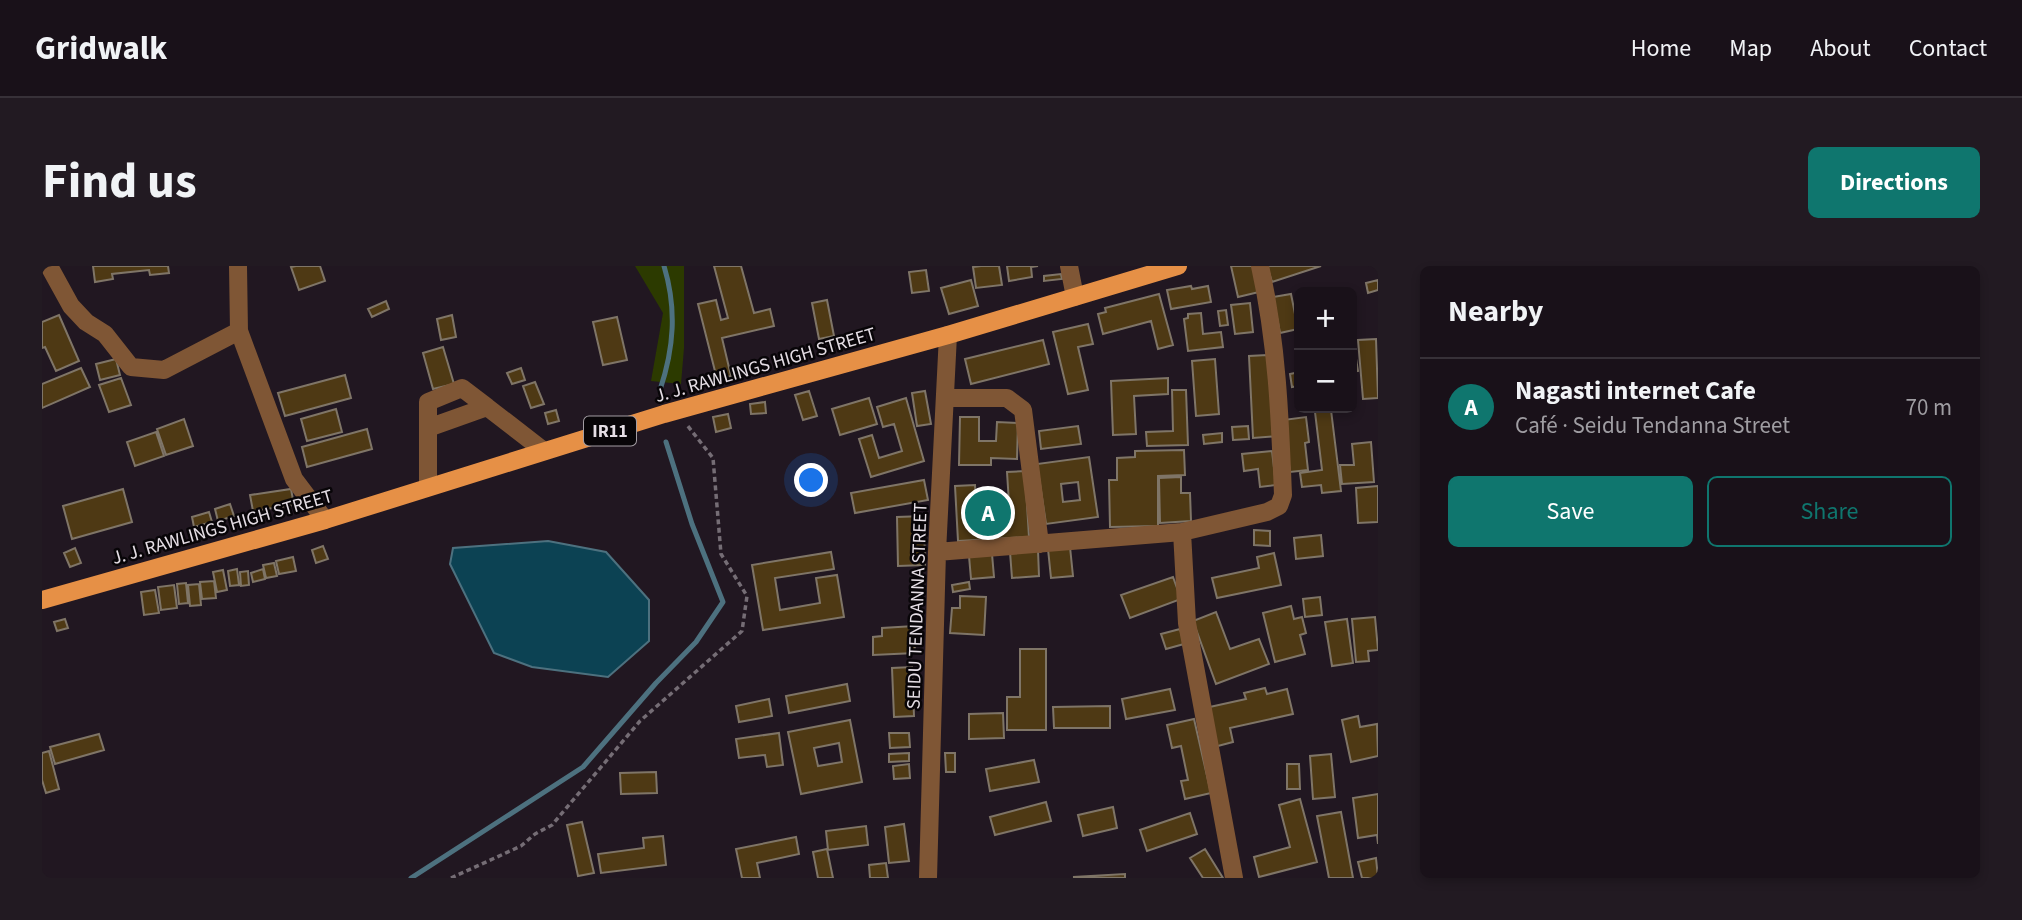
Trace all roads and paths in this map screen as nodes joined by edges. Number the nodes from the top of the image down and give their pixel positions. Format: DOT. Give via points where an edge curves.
graph roads {
  1 [pos="49,266"];
  2 [pos="238,266"];
  3 [pos="1069,266"];
  4 [pos="1260,266"];
  5 [pos="1169,267"];
  6 [pos="1075,297"];
  7 [pos="239,331"];
  8 [pos="948,335"];
  9 [pos="945,398"];
  10 [pos="487,407"];
  11 [pos="676,411"];
  12 [pos="428,428"];
  13 [pos="544,451"];
  14 [pos="428,487"];
  15 [pos="325,520"];
  16 [pos="1182,532"];
  17 [pos="1040,544"];
  18 [pos="937,552"];
  19 [pos="42,600"];
  20 [pos="451,878"];
  21 [pos="928,878"];
  22 [pos="1234,878"];
  1 -- 7 [label="street" via="71,306 105,334 131,367 164,370"];
  2 -- 7 [label="street"];
  3 -- 6 [label="street"];
  4 -- 16 [label="street" via="1279,386 1283,495 1279,506 1267,512"];
  5 -- 6 [label="main road, J. J. RAWLINGS HIGH STREET / IR11"];
  6 -- 8 [label="main road, J. J. RAWLINGS HIGH STREET / IR11"];
  7 -- 15 [label="street" via="295,479"];
  8 -- 9 [label="street, SEIDU TENDANNA STREET"];
  8 -- 11 [label="main road, J. J. RAWLINGS HIGH STREET / IR11"];
  9 -- 17 [label="street" via="1007,398 1023,410"];
  9 -- 18 [label="street, SEIDU TENDANNA STREET"];
  10 -- 12 [label="street"];
  10 -- 12 [label="street" via="462,388 428,402"];
  10 -- 13 [label="street"];
  11 -- 13 [label="main road, J. J. RAWLINGS HIGH STREET / IR11"];
  11 -- 20 [label="path" via="713,458 721,554 747,596 742,631 640,721 552,825 521,846"];
  12 -- 14 [label="street"];
  13 -- 14 [label="main road, J. J. RAWLINGS HIGH STREET / IR11"];
  14 -- 15 [label="main road, J. J. RAWLINGS HIGH STREET / IR11"];
  15 -- 19 [label="main road, J. J. RAWLINGS HIGH STREET / IR11"];
  16 -- 17 [label="street"];
  16 -- 22 [label="street" via="1187,623"];
  17 -- 18 [label="street"];
  18 -- 21 [label="street, SEIDU TENDANNA STREET"];
}
